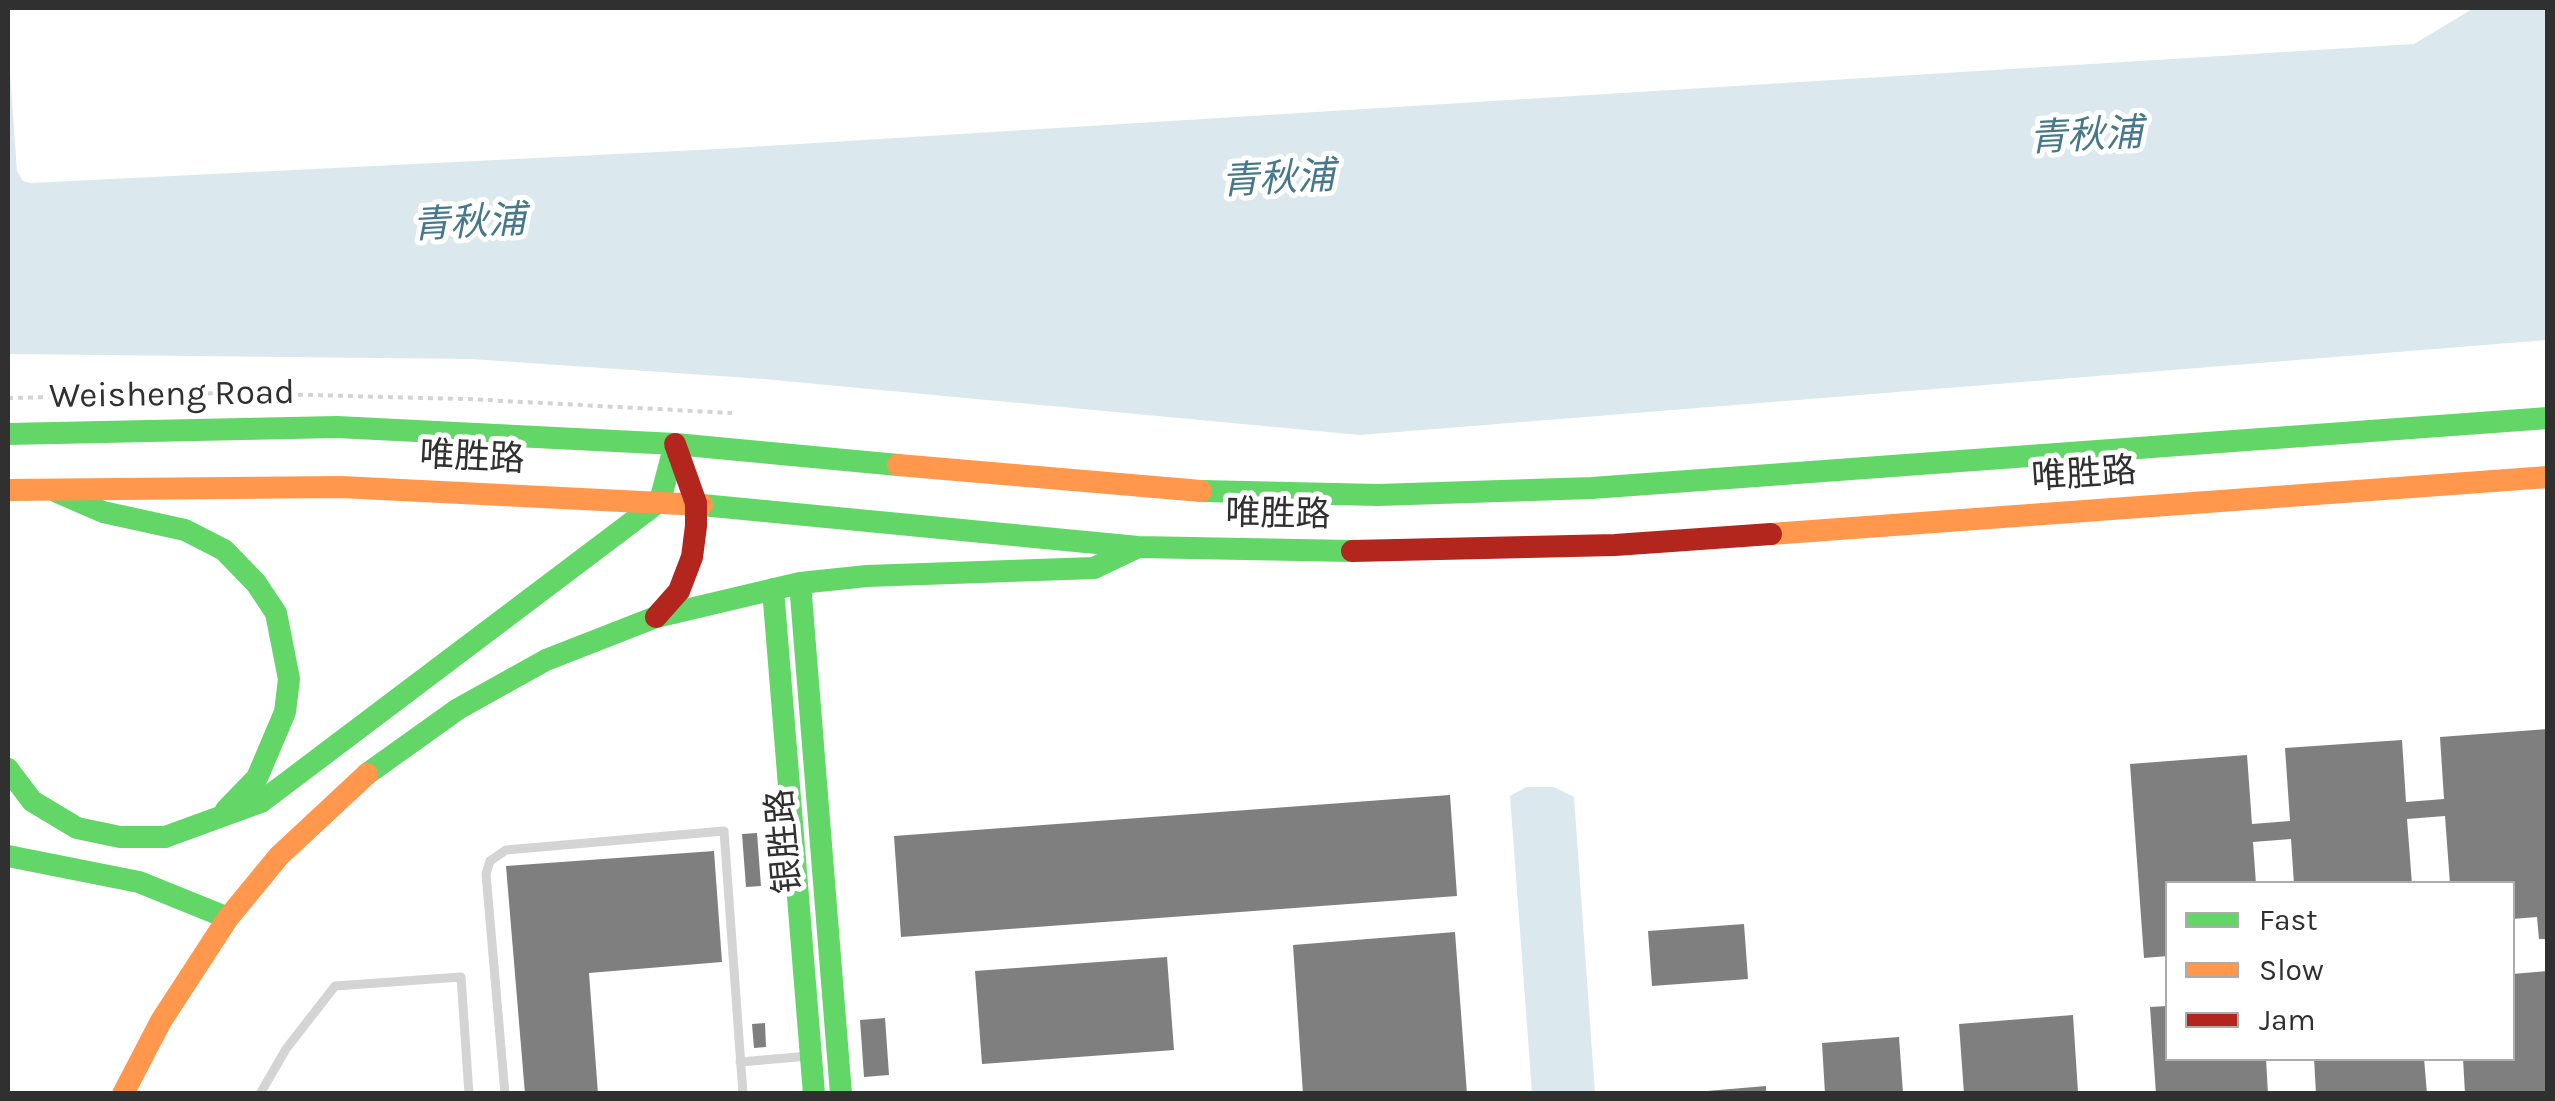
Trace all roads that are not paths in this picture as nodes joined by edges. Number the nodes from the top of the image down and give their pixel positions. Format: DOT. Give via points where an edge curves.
graph roads {
  1 [pos="2548,418"];
  2 [pos="8,434"];
  3 [pos="674,444"];
  4 [pos="2548,476"];
  5 [pos="46,488"];
  6 [pos="8,490"];
  7 [pos="660,501"];
  8 [pos="696,503"];
  9 [pos="1138,547"];
  10 [pos="800,584"];
  11 [pos="772,589"];
  12 [pos="656,617"];
  13 [pos="8,768"];
  14 [pos="215,822"];
  15 [pos="8,856"];
  16 [pos="228,918"];
  17 [pos="811,1056"];
  18 [pos="740,1062"];
  19 [pos="123,1094"];
  20 [pos="260,1094"];
  21 [pos="469,1094"];
  22 [pos="505,1094"];
  23 [pos="743,1094"];
  24 [pos="814,1094"];
  25 [pos="841,1094"];
  1 -- 3 [label="main road, 唯胜路" via="1592,488 1378,495 1170,490"];
  2 -- 3 [label="main road, 唯胜路" via="337,428"];
  3 -- 7 [label="main road"];
  3 -- 8 [label="main road"];
  4 -- 9 [label="main road, 唯胜路" via="1615,545 1316,552"];
  5 -- 6 [label="main road, 唯胜路"];
  5 -- 7 [label="main road, 唯胜路" via="341,486"];
  5 -- 14 [label="main road" via="103,512 186,530 224,550 276,613 289,678 284,712 257,778"];
  7 -- 8 [label="main road, 唯胜路"];
  7 -- 14 [label="main road" via="261,802"];
  8 -- 9 [label="main road, 唯胜路"];
  8 -- 12 [label="main road" via="692,557 678,592"];
  9 -- 10 [label="main road" via="1094,568"];
  10 -- 11 [label="main road"];
  10 -- 25 [label="main road, 银胜路"];
  11 -- 12 [label="main road"];
  11 -- 17 [label="main road, 银胜路"];
  12 -- 16 [label="main road" via="546,660 458,709 346,789"];
  13 -- 14 [label="main road, bridge" via="32,801 76,828 165,837"];
  15 -- 16 [label="main road" via="140,882"];
  16 -- 19 [label="main road"];
  17 -- 18 [label="lane"];
  17 -- 24 [label="main road, 银胜路"];
  18 -- 22 [label="lane" via="724,832 506,850 490,861 486,874"];
  18 -- 23 [label="lane"];
  20 -- 21 [label="lane" via="335,986 461,977"];
}
